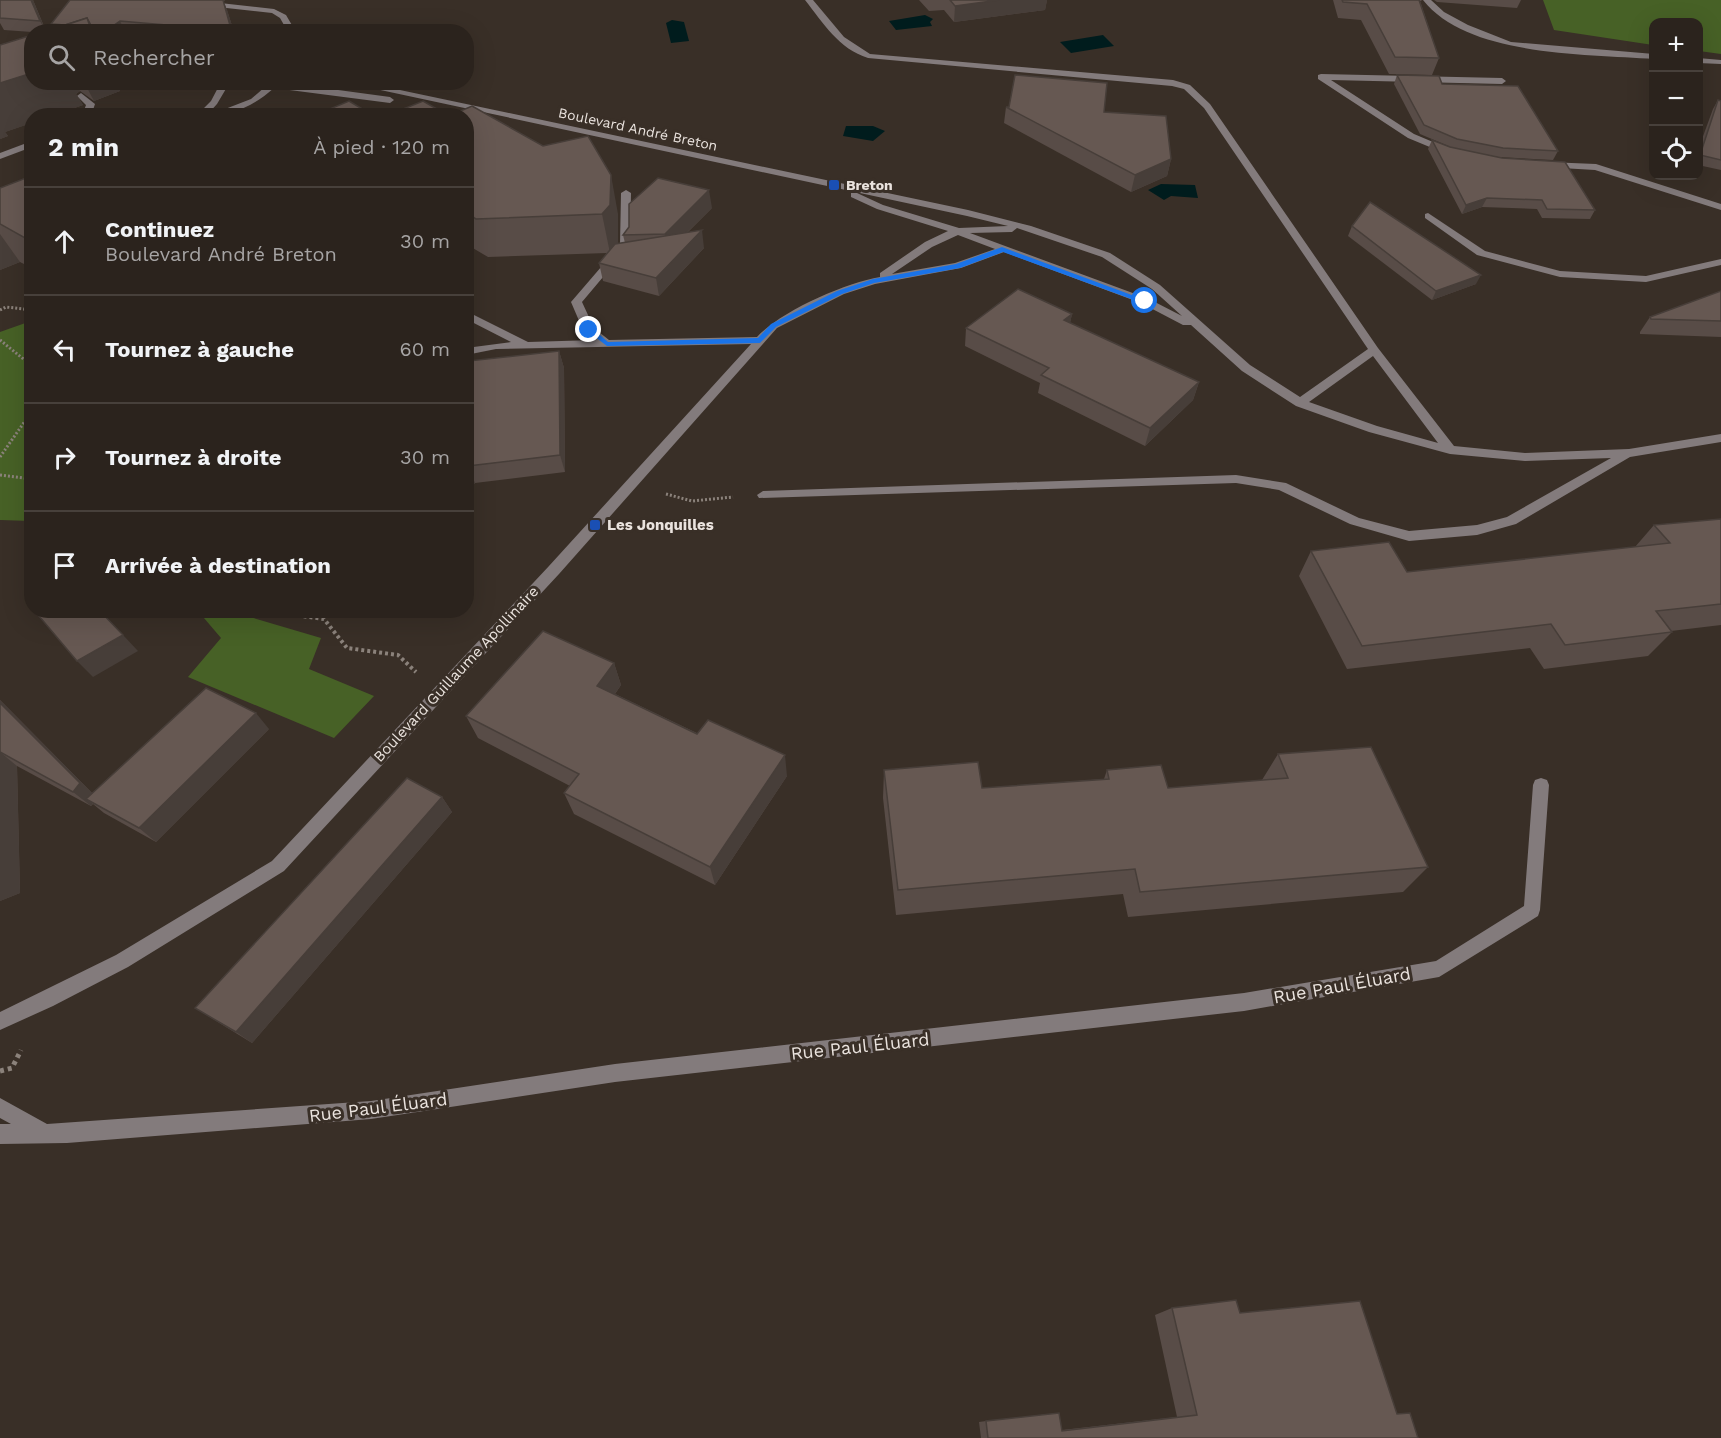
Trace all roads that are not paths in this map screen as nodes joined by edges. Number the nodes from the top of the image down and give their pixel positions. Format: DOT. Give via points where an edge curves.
graph roads {
  1 [pos="172,0"];
  2 [pos="809,0"];
  3 [pos="1427,0"];
  4 [pos="287,23"];
  5 [pos="1649,57"];
  6 [pos="1703,60"];
  7 [pos="1721,62"];
  8 [pos="1503,81"];
  9 [pos="221,90"];
  10 [pos="266,90"];
  11 [pos="318,90"];
  12 [pos="382,90"];
  13 [pos="81,96"];
  14 [pos="435,102"];
  15 [pos="89,108"];
  16 [pos="208,108"];
  17 [pos="234,108"];
  18 [pos="464,108"];
  19 [pos="474,110"];
  20 [pos="24,147"];
  21 [pos="1459,154"];
  22 [pos="0,156"];
  23 [pos="1541,164"];
  24 [pos="834,185"];
  25 [pos="626,192"];
  26 [pos="1721,207"];
  27 [pos="968,213"];
  28 [pos="1428,216"];
  29 [pos="1027,228"];
  30 [pos="957,231"];
  31 [pos="988,231"];
  32 [pos="1002,249"];
  33 [pos="1721,262"];
  34 [pos="873,282"];
  35 [pos="474,318"];
  36 [pos="1203,331"];
  37 [pos="760,340"];
  38 [pos="607,344"];
  39 [pos="527,346"];
  40 [pos="474,350"];
  41 [pos="1374,350"];
  42 [pos="1300,403"];
  43 [pos="1721,438"];
  44 [pos="1450,450"];
  45 [pos="1629,453"];
  46 [pos="763,495"];
  47 [pos="1540,784"];
  48 [pos="0,1021"];
  49 [pos="0,1107"];
  50 [pos="44,1133"];
  51 [pos="0,1134"];
  1 -- 4 [label="street" via="274,12"];
  2 -- 41 [label="street" via="842,42 868,56 1187,87 1207,106"];
  3 -- 5 [label="street" via="1453,21 1509,44"];
  6 -- 7 [label="street"];
  8 -- 21 [label="street" via="1322,77 1411,136"];
  9 -- 16 [label="street"];
  10 -- 17 [label="street" via="254,101"];
  11 -- 14 [label="street, Boulevard André Breton"];
  12 -- 14 [label="street, Boulevard André Breton"];
  13 -- 15 [label="street" via="91,104"];
  14 -- 18 [label="street, Boulevard André Breton"];
  19 -- 24 [label="street, Boulevard André Breton"];
  20 -- 22 [label="street"];
  23 -- 26 [label="street" via="1596,167"];
  24 -- 27 [label="street, Boulevard André Breton"];
  24 -- 30 [label="street, Boulevard André Breton" via="880,207"];
  25 -- 38 [label="street" via="625,246 576,302 589,330"];
  27 -- 29 [label="street, Boulevard André Breton"];
  27 -- 31 [label="street"];
  28 -- 33 [label="street" via="1481,253 1560,274 1646,279"];
  29 -- 31 [label="street, Boulevard Guillaume Apollinaire"];
  29 -- 36 [label="street, Boulevard André Breton" via="1106,255 1156,287"];
  30 -- 31 [label="street, Boulevard Guillaume Apollinaire"];
  30 -- 32 [label="street, Boulevard André Breton"];
  30 -- 34 [label="street, Boulevard Guillaume Apollinaire" via="929,244"];
  31 -- 32 [label="street"];
  32 -- 34 [label="street, Boulevard Guillaume Apollinaire" via="957,266"];
  32 -- 36 [label="street, Boulevard André Breton" via="1145,301"];
  34 -- 37 [label="street, Boulevard Guillaume Apollinaire" via="840,292 773,326"];
  35 -- 39 [label="street"];
  36 -- 42 [label="street, Boulevard André Breton" via="1246,368"];
  37 -- 38 [label="street"];
  37 -- 48 [label="street, Boulevard Guillaume Apollinaire" via="278,866 122,961"];
  38 -- 39 [label="street"];
  39 -- 40 [label="street"];
  41 -- 42 [label="street"];
  41 -- 44 [label="street"];
  42 -- 44 [label="street, Boulevard André Breton"];
  43 -- 45 [label="street, Boulevard André Breton"];
  44 -- 45 [label="street, Boulevard André Breton" via="1525,458"];
  45 -- 46 [label="street" via="1511,521 1477,530 1409,536 1355,520 1282,486 1236,479"];
  47 -- 50 [label="street, Rue Paul Éluard" via="1532,910 1438,969 1244,1002 615,1073 371,1110"];
  49 -- 50 [label="street, Rue Paul Éluard"];
  50 -- 51 [label="street, Rue Paul Éluard"];
}
